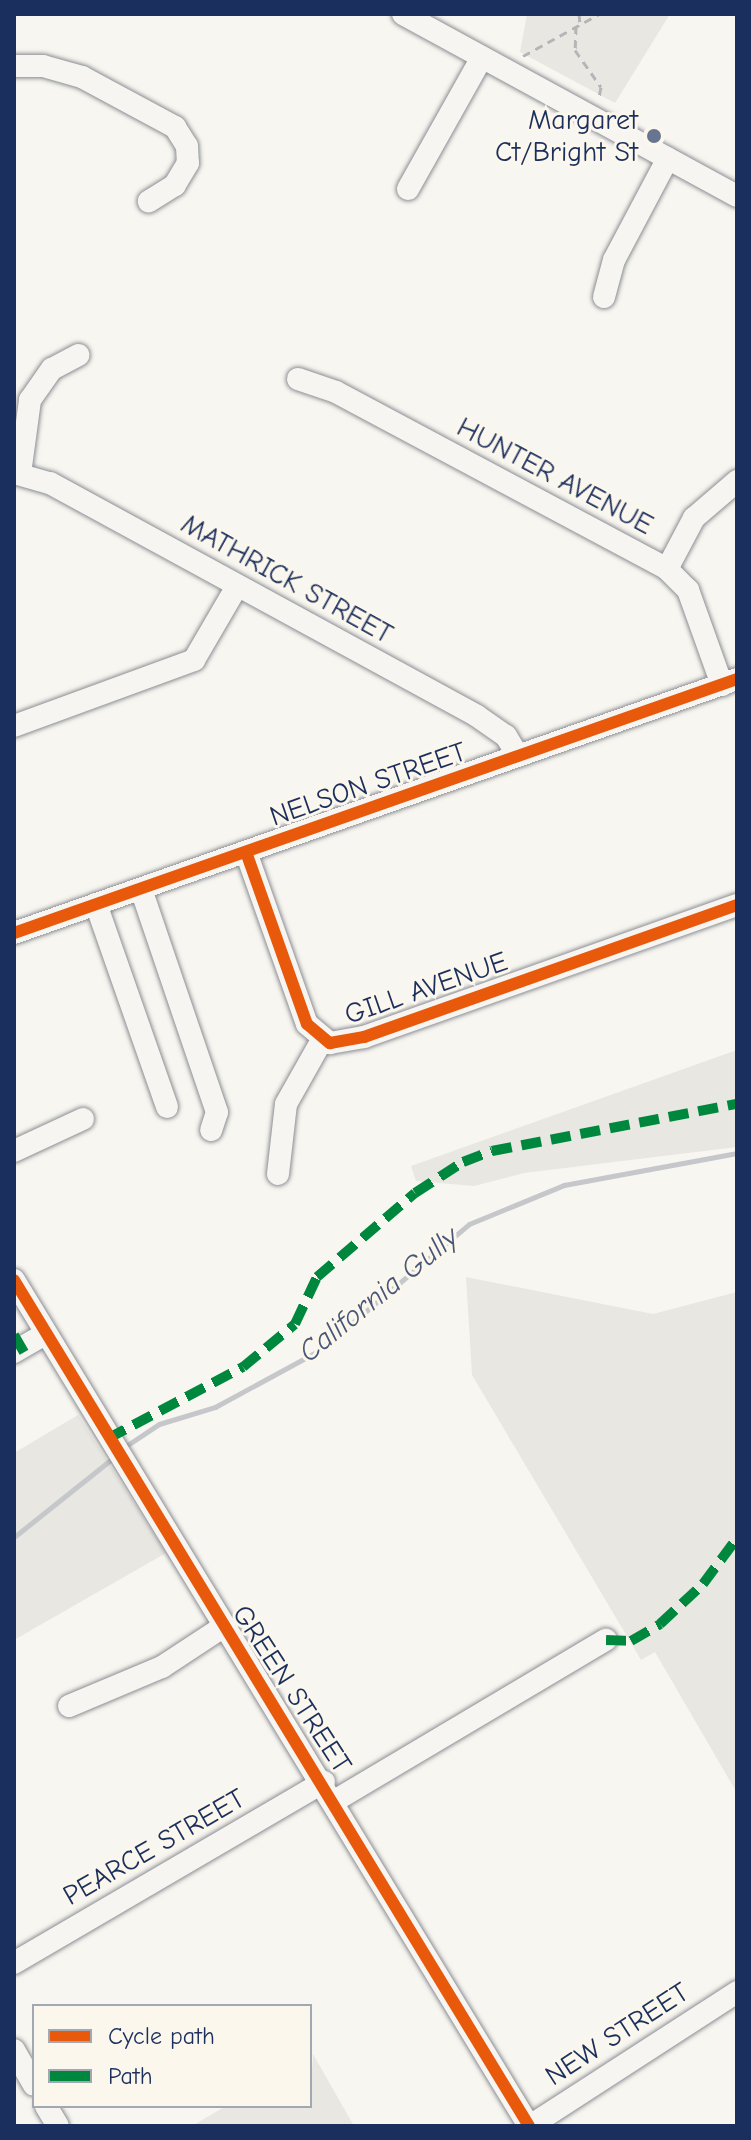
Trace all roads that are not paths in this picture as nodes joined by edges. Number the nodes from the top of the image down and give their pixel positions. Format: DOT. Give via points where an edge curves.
graph roads {
  1 [pos="403,14"];
  2 [pos="482,57"];
  3 [pos="14,66"];
  4 [pos="668,158"];
  5 [pos="408,189"];
  6 [pos="737,196"];
  7 [pos="149,201"];
  8 [pos="604,297"];
  9 [pos="78,355"];
  10 [pos="298,379"];
  11 [pos="17,473"];
  12 [pos="737,481"];
  13 [pos="667,569"];
  14 [pos="237,586"];
  15 [pos="729,682"];
  16 [pos="14,726"];
  17 [pos="518,756"];
  18 [pos="246,852"];
  19 [pos="141,889"];
  20 [pos="96,904"];
  21 [pos="737,905"];
  22 [pos="14,933"];
  23 [pos="319,1047"];
  24 [pos="299,1078"];
  25 [pos="266,1105"];
  26 [pos="167,1107"];
  27 [pos="83,1119"];
  28 [pos="211,1130"];
  29 [pos="14,1151"];
  30 [pos="278,1174"];
  31 [pos="14,1280"];
  32 [pos="45,1334"];
  33 [pos="14,1352"];
  34 [pos="223,1627"];
  35 [pos="606,1640"];
  36 [pos="67,1709"];
  37 [pos="330,1791"];
  38 [pos="14,1963"];
  39 [pos="737,1992"];
  40 [pos="14,2050"];
  41 [pos="32,2082"];
  42 [pos="47,2108"];
  43 [pos="58,2126"];
  44 [pos="529,2126"];
  1 -- 2 [label="street"];
  2 -- 4 [label="street"];
  2 -- 5 [label="street"];
  3 -- 7 [label="street" via="43,66 82,77 175,127 185,140 188,163 175,185"];
  4 -- 6 [label="street"];
  4 -- 8 [label="street" via="614,260"];
  9 -- 11 [label="street" via="52,369 30,400"];
  10 -- 13 [label="street, HUNTER AVENUE" via="336,392"];
  11 -- 14 [label="street, MATHRICK STREET" via="50,483"];
  12 -- 13 [label="street" via="694,518"];
  13 -- 15 [label="street, HUNTER AVENUE" via="688,590"];
  14 -- 16 [label="street" via="194,660"];
  14 -- 17 [label="street, MATHRICK STREET" via="488,722 506,736"];
  15 -- 17 [label="street, NELSON STREET"];
  17 -- 18 [label="street, NELSON STREET"];
  18 -- 19 [label="street, NELSON STREET"];
  18 -- 23 [label="street, GILL AVENUE"];
  19 -- 20 [label="street, NELSON STREET"];
  19 -- 28 [label="street" via="217,1112"];
  20 -- 22 [label="street, NELSON STREET"];
  20 -- 26 [label="street"];
  21 -- 23 [label="street, GILL AVENUE" via="350,1041"];
  23 -- 24 [label="street"];
  24 -- 25 [label="street"];
  24 -- 30 [label="street" via="284,1115"];
  27 -- 29 [label="street"];
  31 -- 32 [label="street, GREEN STREET"];
  32 -- 33 [label="street"];
  32 -- 34 [label="street, GREEN STREET"];
  34 -- 36 [label="street" via="162,1667"];
  34 -- 37 [label="street, GREEN STREET"];
  35 -- 37 [label="street, PEARCE STREET"];
  37 -- 38 [label="street, PEARCE STREET"];
  37 -- 44 [label="street, GREEN STREET"];
  39 -- 44 [label="street, NEW STREET"];
  40 -- 41 [label="street"];
  42 -- 43 [label="street"];
}
